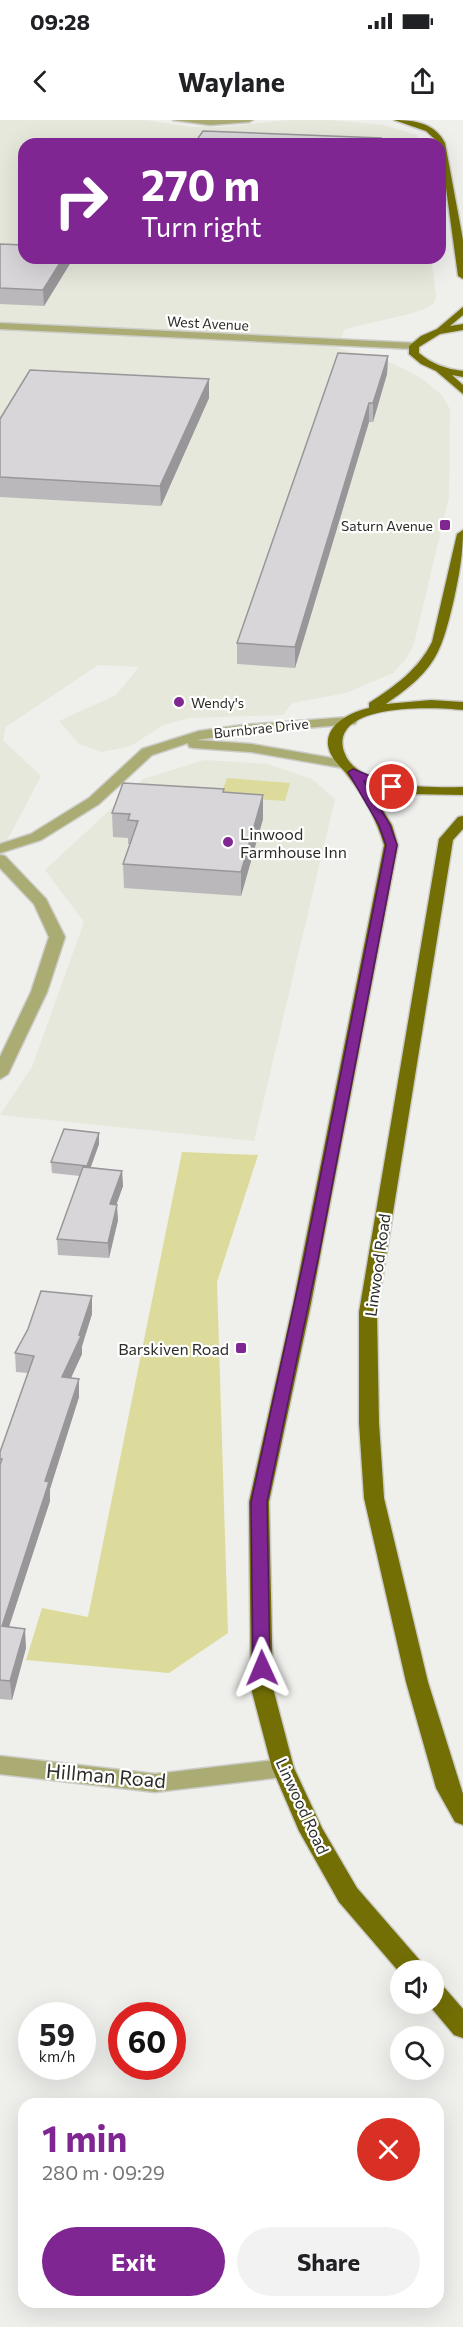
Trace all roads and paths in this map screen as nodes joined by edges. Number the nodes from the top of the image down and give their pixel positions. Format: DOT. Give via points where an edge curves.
graph roads {
  1 [pos="177,120"];
  2 [pos="249,120"];
  3 [pos="398,120"];
  4 [pos="439,138"];
  5 [pos="446,173"];
  6 [pos="463,276"];
  7 [pos="463,310"];
  8 [pos="0,327"];
  9 [pos="463,327"];
  10 [pos="437,331"];
  11 [pos="414,346"];
  12 [pos="437,368"];
  13 [pos="463,374"];
  14 [pos="463,391"];
  15 [pos="463,534"];
  16 [pos="463,706"];
  17 [pos="353,719"];
  18 [pos="174,742"];
  19 [pos="348,768"];
  20 [pos="463,791"];
  21 [pos="463,820"];
  22 [pos="0,849"];
  23 [pos="0,859"];
  24 [pos="0,1074"];
  25 [pos="0,1765"];
  26 [pos="283,1768"];
  27 [pos="463,1816"];
  28 [pos="404,1960"];
  29 [pos="444,2005"];
  30 [pos="463,2027"];
  1 -- 2 [label="street"];
  3 -- 4 [label="main road" via="431,131"];
  5 -- 6 [label="main road"];
  7 -- 10 [label="main road"];
  8 -- 11 [label="street, West Avenue"];
  9 -- 10 [label="main road"];
  10 -- 11 [label="main road"];
  11 -- 12 [label="main road" via="414,354 422,362"];
  12 -- 13 [label="main road"];
  12 -- 14 [label="main road"];
  15 -- 17 [label="main road" via="431,658 418,674"];
  16 -- 17 [label="main road" via="412,703 381,708"];
  17 -- 18 [label="street, Burnbrae Drive" via="243,729"];
  17 -- 19 [label="main road, Linwood Road" via="340,729 334,743 338,758"];
  18 -- 19 [label="street, Burnbrae Drive" via="251,748"];
  18 -- 22 [label="street, Burnbrae Drive" via="147,752 94,801 36,837"];
  19 -- 20 [label="main road" via="376,783 407,790"];
  19 -- 26 [label="main road, Linwood Road" via="385,825 391,845 302,1304 259,1502 262,1688"];
  21 -- 27 [label="main road, Linwood Road" via="446,839 368,1312 374,1498 417,1682 448,1788"];
  23 -- 24 [label="street" via="41,902 57,937 39,992"];
  25 -- 26 [label="street, Hillman Road" via="155,1783"];
  26 -- 28 [label="main road, Linwood Road" via="311,1831 348,1895"];
  29 -- 30 [label="main road"];
}
